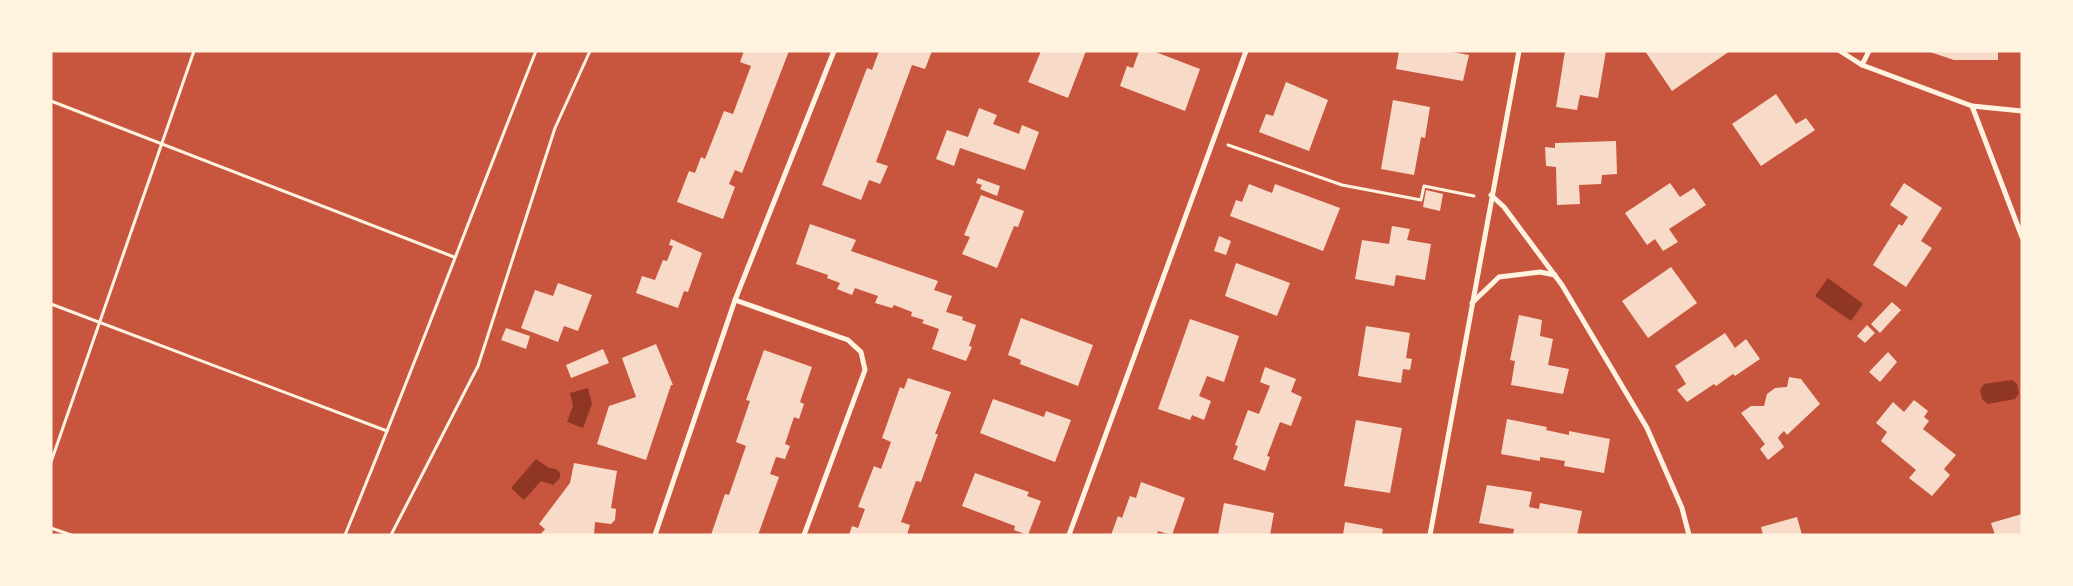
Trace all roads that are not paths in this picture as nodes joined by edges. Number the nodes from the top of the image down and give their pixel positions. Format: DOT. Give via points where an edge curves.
graph roads {
  1 [pos="834,51"];
  2 [pos="1246,51"];
  3 [pos="1519,51"];
  4 [pos="1840,51"];
  5 [pos="1869,51"];
  6 [pos="1862,65"];
  7 [pos="1972,106"];
  8 [pos="2022,111"];
  9 [pos="1491,197"];
  10 [pos="2022,237"];
  11 [pos="1555,275"];
  12 [pos="735,300"];
  13 [pos="1472,304"];
  14 [pos="655,535"];
  15 [pos="804,535"];
  16 [pos="1069,535"];
  17 [pos="1430,535"];
  18 [pos="1689,535"];
  1 -- 12 [label="street"];
  2 -- 16 [label="street"];
  3 -- 9 [label="street"];
  4 -- 6 [label="street"];
  5 -- 6 [label="street"];
  6 -- 7 [label="street"];
  7 -- 8 [label="street"];
  7 -- 10 [label="street"];
  9 -- 11 [label="street" via="1504,207"];
  9 -- 13 [label="street"];
  11 -- 13 [label="street" via="1540,272 1499,277"];
  11 -- 18 [label="street" via="1647,428 1682,508"];
  12 -- 14 [label="street"];
  12 -- 15 [label="street" via="848,340 861,352 865,370"];
  13 -- 17 [label="street"];
}
